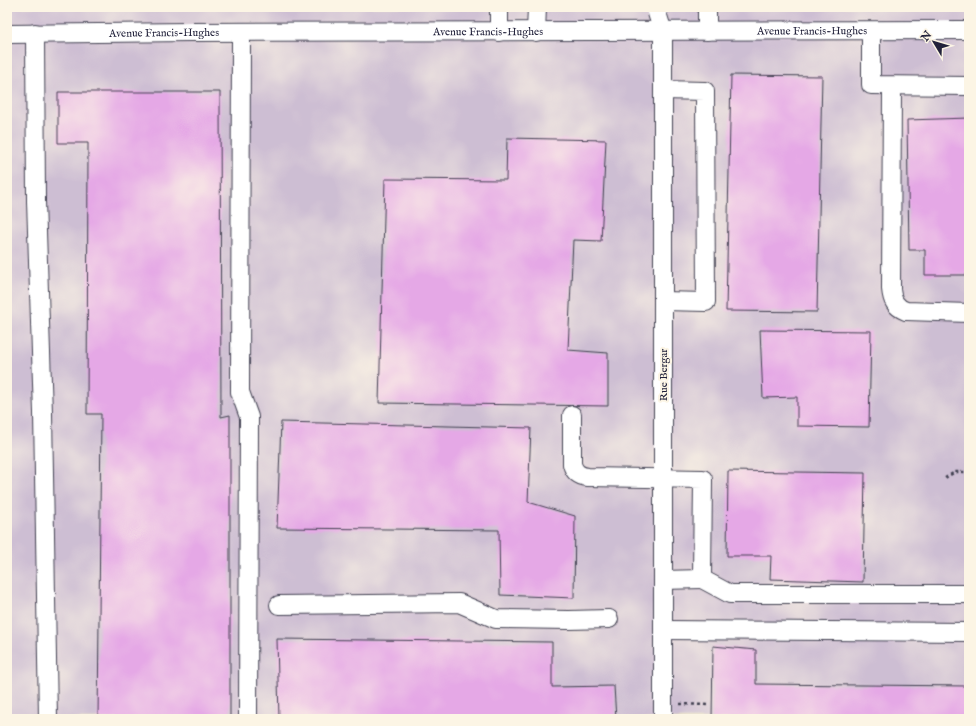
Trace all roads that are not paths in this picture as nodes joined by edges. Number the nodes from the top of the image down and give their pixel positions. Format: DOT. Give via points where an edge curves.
graph roads {
  1 [pos="499,7"];
  2 [pos="537,7"];
  3 [pos="657,7"];
  4 [pos="707,7"];
  5 [pos="969,30"];
  6 [pos="707,31"];
  7 [pos="871,31"];
  8 [pos="499,32"];
  9 [pos="536,32"];
  10 [pos="663,32"];
  11 [pos="35,33"];
  12 [pos="242,33"];
  13 [pos="7,34"];
  14 [pos="892,86"];
  15 [pos="969,86"];
  16 [pos="663,90"];
  17 [pos="663,301"];
  18 [pos="969,313"];
  19 [pos="572,415"];
  20 [pos="663,479"];
  21 [pos="702,579"];
  22 [pos="663,580"];
  23 [pos="969,594"];
  24 [pos="279,605"];
  25 [pos="609,619"];
  26 [pos="663,630"];
  27 [pos="969,632"];
  28 [pos="48,719"];
  29 [pos="248,719"];
  30 [pos="663,719"];
  1 -- 8 [label="street"];
  2 -- 9 [label="street"];
  3 -- 10 [label="street, Rue Bergar"];
  4 -- 6 [label="street"];
  5 -- 7 [label="street, Avenue Francis-Hughes"];
  6 -- 7 [label="street, Avenue Francis-Hughes"];
  6 -- 10 [label="street, Avenue Francis-Hughes"];
  7 -- 14 [label="street" via="871,85"];
  8 -- 9 [label="street, Avenue Francis-Hughes"];
  8 -- 12 [label="street, Avenue Francis-Hughes"];
  9 -- 10 [label="street, Avenue Francis-Hughes"];
  10 -- 16 [label="street, Rue Bergar"];
  11 -- 12 [label="street, Avenue Francis-Hughes"];
  11 -- 13 [label="street, Avenue Francis-Hughes"];
  11 -- 28 [label="street" via="36,201 43,413"];
  12 -- 29 [label="street" via="240,392 250,417"];
  14 -- 15 [label="street"];
  14 -- 18 [label="street" via="893,300 898,307 906,311"];
  16 -- 17 [label="street, Rue Bergar"];
  16 -- 17 [label="street" via="705,91 706,302"];
  17 -- 20 [label="street, Rue Bergar"];
  19 -- 20 [label="street" via="572,464 581,476"];
  20 -- 21 [label="street" via="703,479"];
  20 -- 22 [label="street, Rue Bergar"];
  21 -- 22 [label="street"];
  21 -- 23 [label="street" via="730,594"];
  22 -- 26 [label="street, Rue Bergar"];
  24 -- 25 [label="street" via="459,603 496,619"];
  26 -- 27 [label="street"];
  26 -- 30 [label="street, Rue Bergar"];
}
